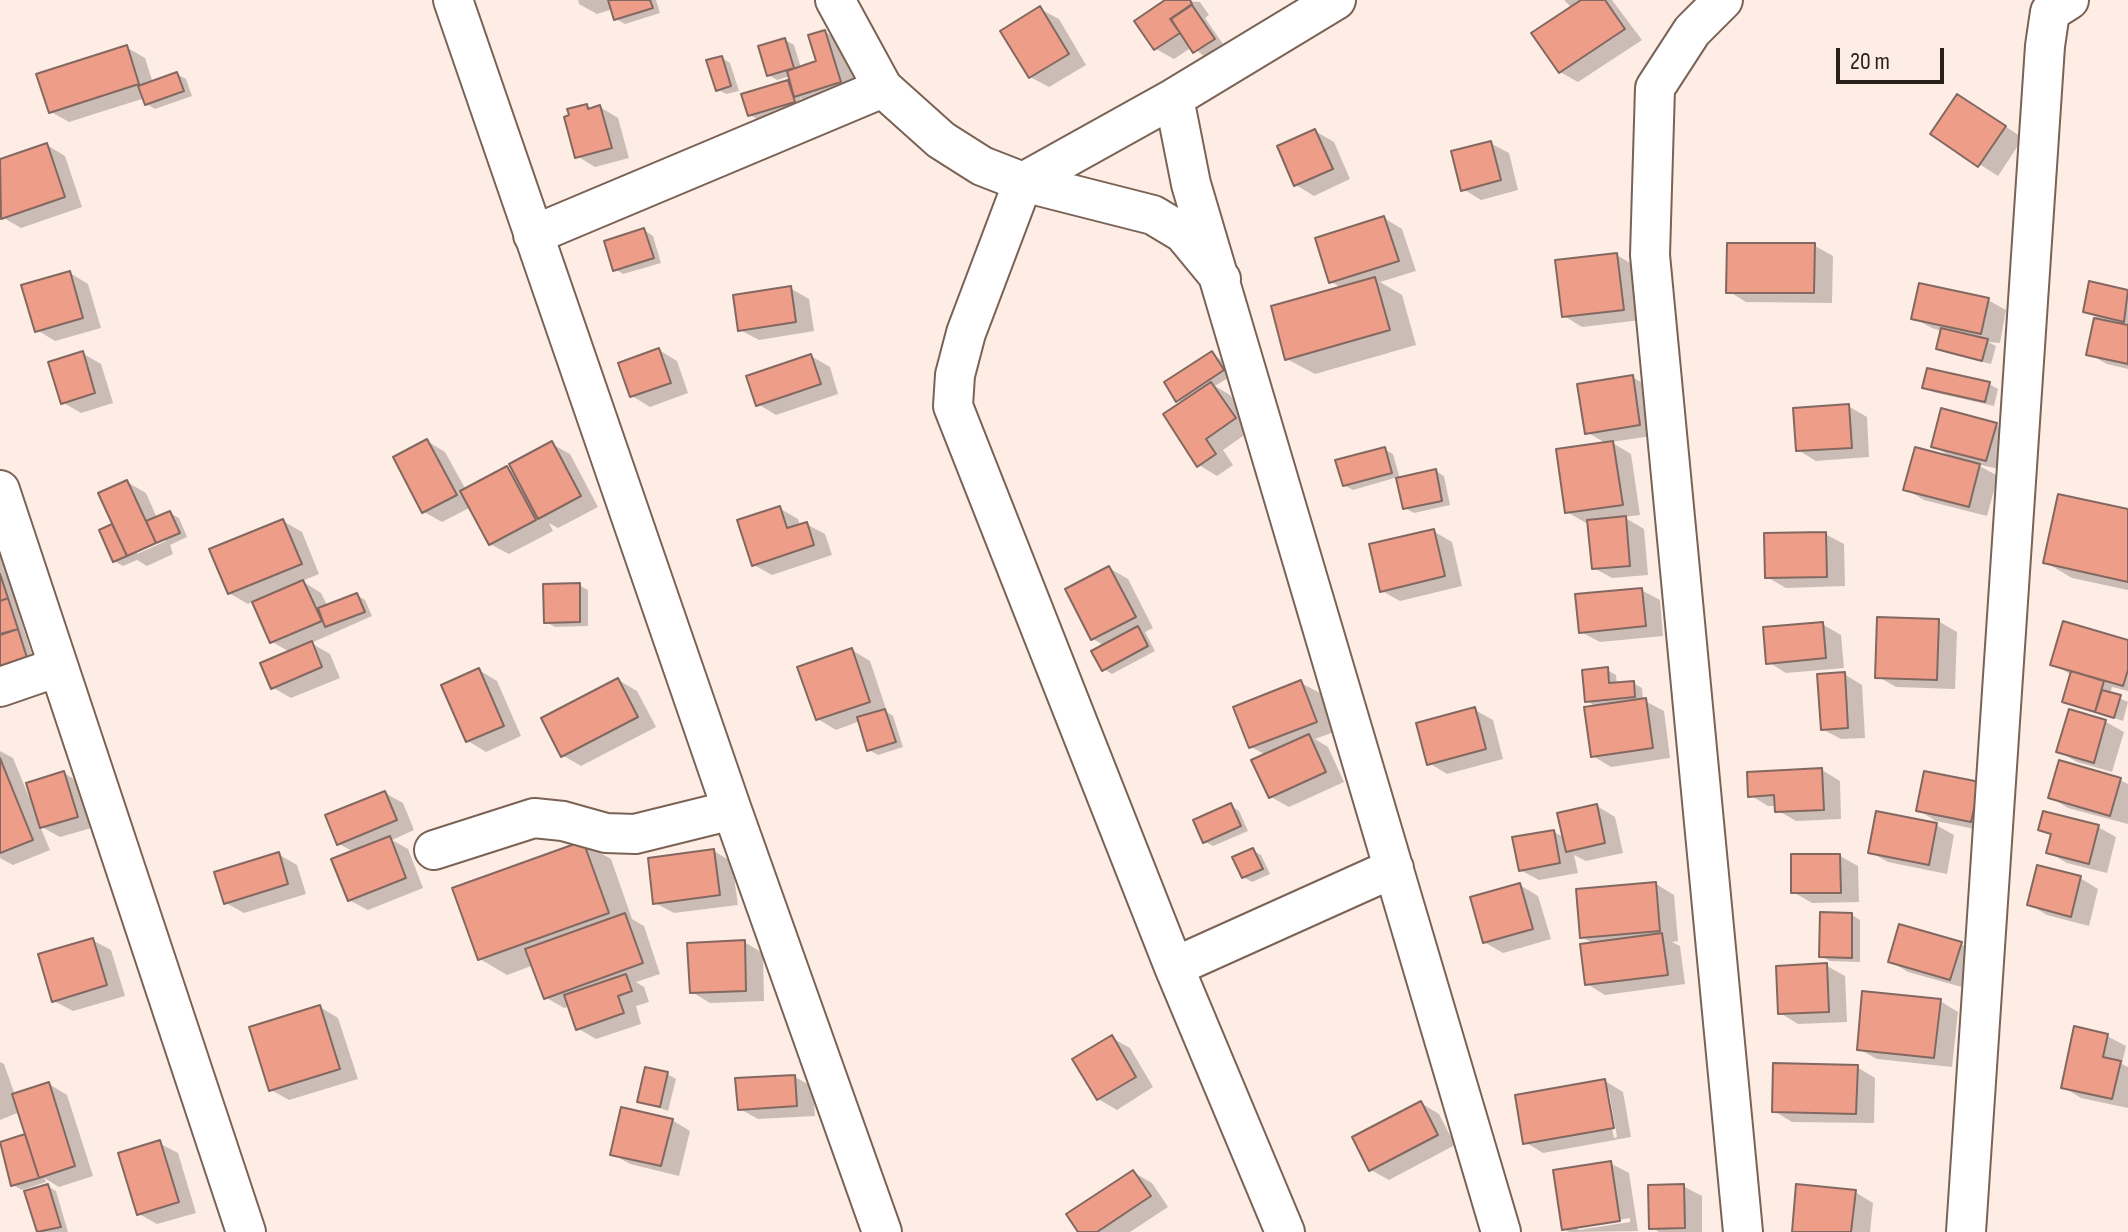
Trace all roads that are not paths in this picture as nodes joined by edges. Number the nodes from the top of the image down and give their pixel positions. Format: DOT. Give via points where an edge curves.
graph roads {
  1 [pos="453,0"];
  2 [pos="835,0"];
  3 [pos="1336,0"];
  4 [pos="1723,0"];
  5 [pos="2069,0"];
  6 [pos="883,88"];
  7 [pos="1174,98"];
  8 [pos="1023,182"];
  9 [pos="533,235"];
  10 [pos="1221,279"];
  11 [pos="0,490"];
  12 [pos="58,667"];
  13 [pos="0,687"];
  14 [pos="732,810"];
  15 [pos="434,850"];
  16 [pos="1394,868"];
  17 [pos="1174,967"];
  18 [pos="246,1232"];
  19 [pos="882,1232"];
  20 [pos="1285,1232"];
  21 [pos="1501,1232"];
  22 [pos="1743,1232"];
  23 [pos="1966,1232"];
  1 -- 9 [label="street"];
  2 -- 6 [label="street"];
  3 -- 7 [label="street"];
  4 -- 22 [label="street" via="1692,31 1655,88 1650,255"];
  5 -- 23 [label="street" via="2050,12 2045,46"];
  6 -- 8 [label="street" via="941,140 982,166"];
  6 -- 9 [label="street"];
  7 -- 8 [label="street"];
  7 -- 10 [label="street" via="1191,184"];
  8 -- 10 [label="street" via="1153,215 1183,233"];
  8 -- 17 [label="street" via="966,333 953,406"];
  9 -- 14 [label="street"];
  10 -- 16 [label="street"];
  11 -- 12 [label="street"];
  12 -- 13 [label="street"];
  12 -- 18 [label="street"];
  14 -- 15 [label="street" via="635,834 534,818"];
  14 -- 19 [label="street"];
  16 -- 17 [label="street"];
  16 -- 21 [label="street"];
  17 -- 20 [label="street"];
}
